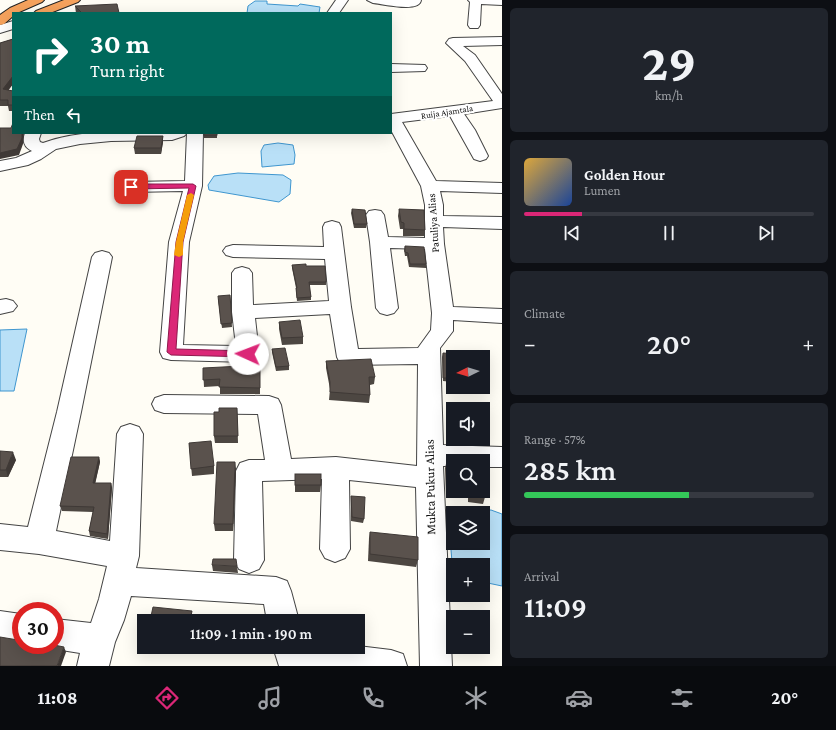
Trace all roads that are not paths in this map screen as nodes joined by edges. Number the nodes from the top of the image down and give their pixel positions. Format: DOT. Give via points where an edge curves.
graph roads {
  1 [pos="36,0"];
  2 [pos="74,0"];
  3 [pos="342,0"];
  4 [pos="373,0"];
  5 [pos="415,0"];
  6 [pos="475,0"];
  7 [pos="502,2"];
  8 [pos="18,12"];
  9 [pos="43,12"];
  10 [pos="334,12"];
  11 [pos="474,25"];
  12 [pos="502,41"];
  13 [pos="392,68"];
  14 [pos="420,68"];
  15 [pos="502,104"];
  16 [pos="454,110"];
  17 [pos="392,118"];
  18 [pos="33,134"];
  19 [pos="176,134"];
  20 [pos="194,134"];
  21 [pos="97,135"];
  22 [pos="44,150"];
  23 [pos="480,156"];
  24 [pos="0,166"];
  25 [pos="193,186"];
  26 [pos="430,186"];
  27 [pos="131,187"];
  28 [pos="502,188"];
  29 [pos="376,216"];
  30 [pos="434,221"];
  31 [pos="502,223"];
  32 [pos="332,227"];
  33 [pos="380,242"];
  34 [pos="434,244"];
  35 [pos="233,251"];
  36 [pos="334,253"];
  37 [pos="102,257"];
  38 [pos="242,273"];
  39 [pos="340,307"];
  40 [pos="387,308"];
  41 [pos="243,312"];
  42 [pos="443,313"];
  43 [pos="502,316"];
  44 [pos="428,356"];
  45 [pos="164,404"];
  46 [pos="130,434"];
  47 [pos="502,457"];
  48 [pos="429,466"];
  49 [pos="336,468"];
  50 [pos="280,470"];
  51 [pos="0,537"];
  52 [pos="39,541"];
  53 [pos="335,549"];
  54 [pos="249,560"];
  55 [pos="121,569"];
  56 [pos="281,614"];
  57 [pos="0,626"];
  58 [pos="12,628"];
  59 [pos="64,638"];
  60 [pos="96,653"];
  61 [pos="291,654"];
  62 [pos="391,666"];
  63 [pos="436,666"];
  1 -- 8 [label="highway"];
  2 -- 9 [label="highway"];
  3 -- 10 [label="street"];
  4 -- 5 [label="street" via="412,4"];
  6 -- 7 [label="street"];
  6 -- 11 [label="street"];
  12 -- 15 [label="street" via="462,40 452,43 470,58"];
  13 -- 14 [label="street"];
  15 -- 16 [label="street, Ruija Ajamtala"];
  16 -- 17 [label="street, Ruija Ajamtala" via="430,116"];
  16 -- 23 [label="street" via="468,130"];
  17 -- 26 [label="street, Patuliya Alias"];
  18 -- 22 [label="street" via="33,145"];
  19 -- 21 [label="street"];
  20 -- 25 [label="street"];
  21 -- 22 [label="street" via="49,146"];
  22 -- 24 [label="street" via="20,163"];
  25 -- 27 [label="street"];
  25 -- 41 [label="street" via="180,242 171,352 248,354"];
  26 -- 28 [label="street"];
  26 -- 30 [label="street, Patuliya Alias"];
  29 -- 33 [label="street"];
  30 -- 31 [label="street"];
  30 -- 34 [label="street, Patuliya Alias"];
  32 -- 36 [label="street"];
  33 -- 34 [label="street"];
  33 -- 40 [label="street"];
  34 -- 42 [label="street, Patuliya Alias"];
  35 -- 36 [label="street"];
  36 -- 39 [label="street"];
  37 -- 52 [label="street"];
  38 -- 41 [label="street"];
  39 -- 41 [label="street"];
  39 -- 44 [label="street" via="348,357"];
  42 -- 43 [label="street"];
  42 -- 44 [label="street, Mukta Pukur Alias" via="442,331 428,347"];
  44 -- 48 [label="street, Mukta Pukur Alias"];
  45 -- 50 [label="street" via="269,405"];
  46 -- 55 [label="street"];
  47 -- 48 [label="street"];
  48 -- 49 [label="street"];
  48 -- 63 [label="street, Mukta Pukur Alias"];
  49 -- 50 [label="street"];
  49 -- 53 [label="street"];
  50 -- 54 [label="street" via="249,471"];
  51 -- 52 [label="street"];
  52 -- 55 [label="street"];
  55 -- 56 [label="street" via="276,591"];
  55 -- 60 [label="street" via="106,628"];
  57 -- 58 [label="street"];
  59 -- 60 [label="street"];
  61 -- 62 [label="street"];
}
